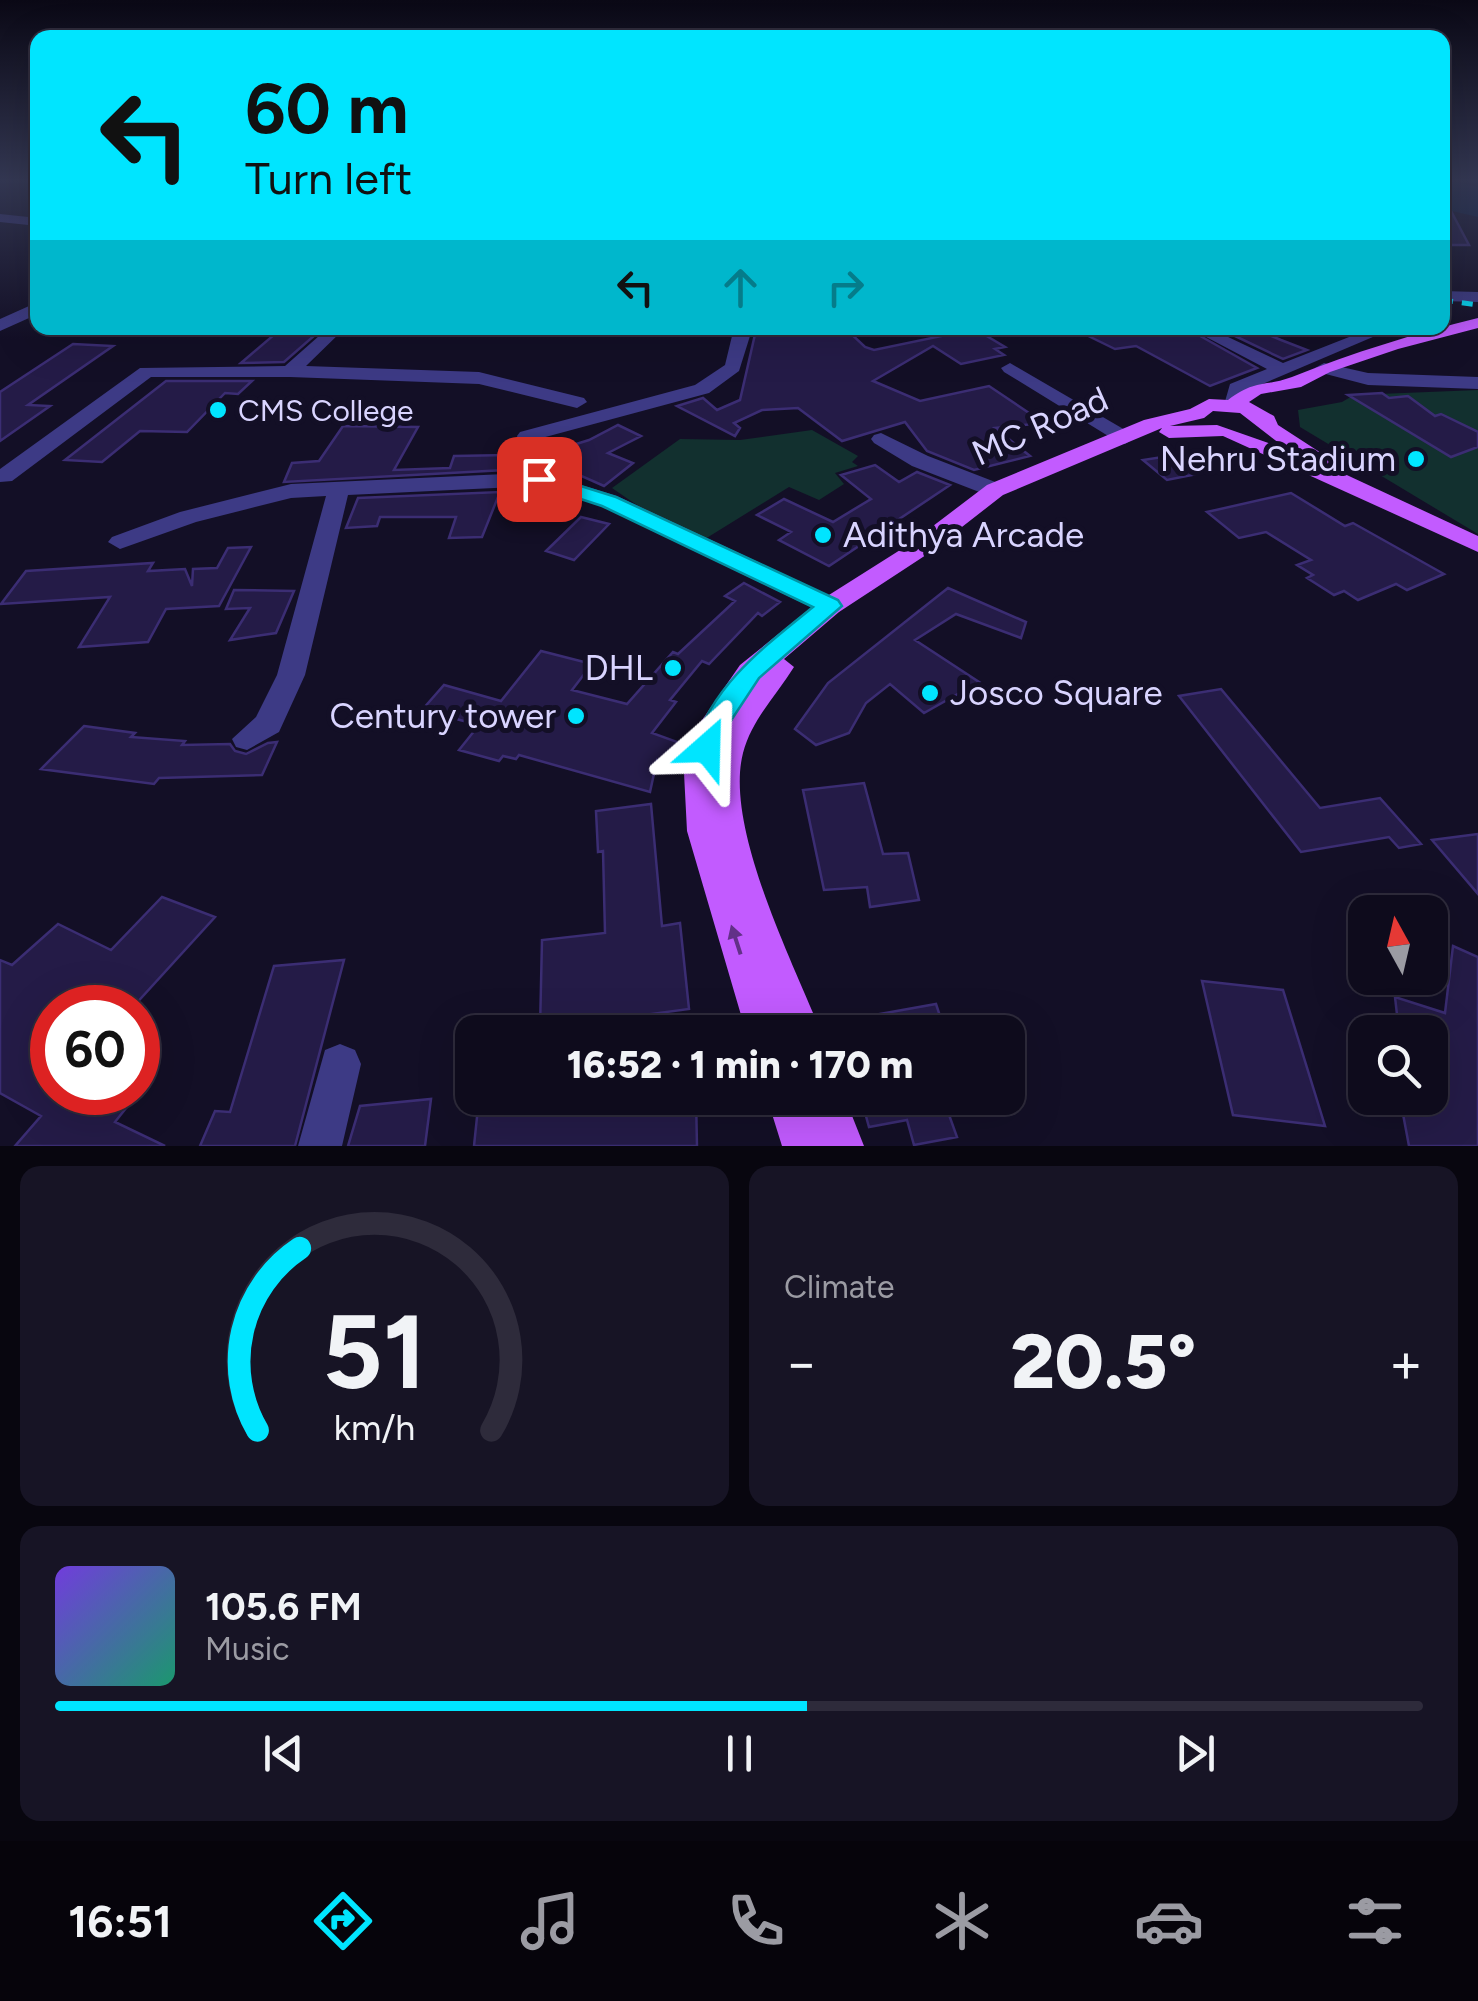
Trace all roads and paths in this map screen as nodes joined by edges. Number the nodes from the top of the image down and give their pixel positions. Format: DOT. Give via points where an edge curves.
graph roads {
  1 [pos="1450,296"];
  2 [pos="1478,297"];
  3 [pos="30,311"];
  4 [pos="1478,323"];
  5 [pos="0,326"];
  6 [pos="1450,327"];
  7 [pos="329,335"];
  8 [pos="740,335"];
  9 [pos="1210,335"];
  10 [pos="1389,336"];
  11 [pos="1010,368"];
  12 [pos="1324,368"];
  13 [pos="290,371"];
  14 [pos="1287,376"];
  15 [pos="1478,383"];
  16 [pos="577,402"];
  17 [pos="1234,405"];
  18 [pos="1197,414"];
  19 [pos="1266,422"];
  20 [pos="1225,433"];
  21 [pos="1124,438"];
  22 [pos="881,439"];
  23 [pos="4,476"];
  24 [pos="1339,478"];
  25 [pos="539,479"];
  26 [pos="339,488"];
  27 [pos="995,490"];
  28 [pos="120,542"];
  29 [pos="1478,546"];
  30 [pos="830,606"];
  31 [pos="248,739"];
  32 [pos="761,1015"];
  33 [pos="794,1015"];
  34 [pos="340,1064"];
  35 [pos="794,1115"];
  36 [pos="830,1115"];
  37 [pos="320,1146"];
  38 [pos="804,1146"];
  39 [pos="842,1146"];
  1 -- 2 [label="street"];
  3 -- 5 [label="street"];
  4 -- 6 [label="main road, MC Road"];
  7 -- 13 [label="street"];
  8 -- 25 [label="street" via="734,367 702,390 528,436"];
  9 -- 14 [label="street"];
  10 -- 12 [label="main road, MC Road"];
  10 -- 14 [label="street"];
  11 -- 21 [label="street"];
  12 -- 14 [label="main road, MC Road"];
  12 -- 15 [label="street" via="1368,379"];
  13 -- 16 [label="street" via="479,378"];
  13 -- 23 [label="street" via="147,372"];
  14 -- 17 [label="main road, MC Road"];
  14 -- 19 [label="main road"];
  17 -- 18 [label="main road, MC Road" via="1208,405"];
  17 -- 19 [label="main road"];
  18 -- 20 [label="main road"];
  18 -- 21 [label="main road, MC Road"];
  19 -- 20 [label="main road" via="1257,436"];
  19 -- 24 [label="main road"];
  20 -- 21 [label="main road"];
  20 -- 24 [label="main road"];
  21 -- 27 [label="main road, MC Road"];
  22 -- 27 [label="street" via="920,462"];
  24 -- 29 [label="main road"];
  25 -- 26 [label="street"];
  25 -- 30 [label="street" via="609,501"];
  26 -- 28 [label="street" via="291,491"];
  26 -- 31 [label="street" via="292,674 268,724"];
  27 -- 30 [label="main road, MC Road"];
  32 -- 30 [label="main road, MC Road, one-way" via="704,831 700,773 714,723 750,672"];
  30 -- 33 [label="main road, MC Road" via="760,687 724,765 727,820"];
  34 -- 37 [label="street"];
  35 -- 38 [label="main road"];
  36 -- 39 [label="main road"];
}
